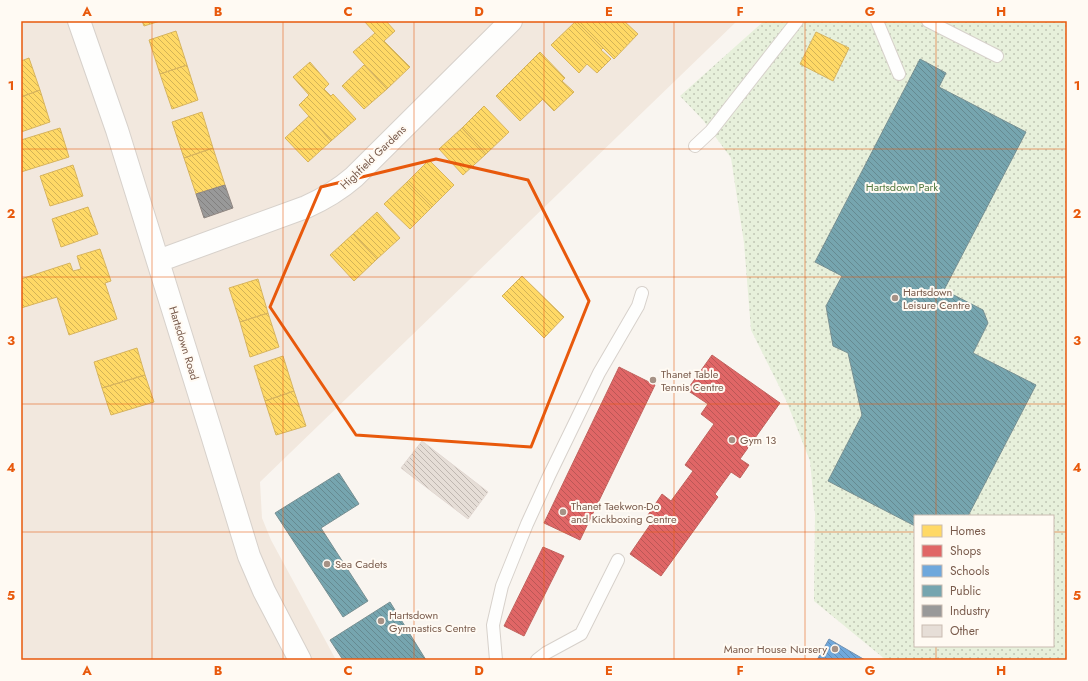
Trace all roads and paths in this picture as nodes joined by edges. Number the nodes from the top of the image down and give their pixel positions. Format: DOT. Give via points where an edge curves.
graph roads {
  1 [pos="79,21"];
  2 [pos="511,21"];
  3 [pos="797,21"];
  4 [pos="877,21"];
  5 [pos="928,21"];
  6 [pos="998,56"];
  7 [pos="899,74"];
  8 [pos="695,146"];
  9 [pos="158,261"];
  10 [pos="642,293"];
  11 [pos="618,560"];
  12 [pos="300,660"];
  13 [pos="496,660"];
  14 [pos="537,660"];
  1 -- 9 [label="street, Hartsdown Road" via="117,130"];
  2 -- 9 [label="street, Highfield Gardens" via="354,177 331,195 306,207"];
  3 -- 8 [label="lane" via="712,131"];
  4 -- 7 [label="lane"];
  5 -- 6 [label="lane"];
  9 -- 12 [label="street, Hartsdown Road" via="249,556"];
  10 -- 13 [label="lane" via="638,306 599,373 552,470 502,586 493,625"];
  11 -- 14 [label="lane" via="581,634"];
}
